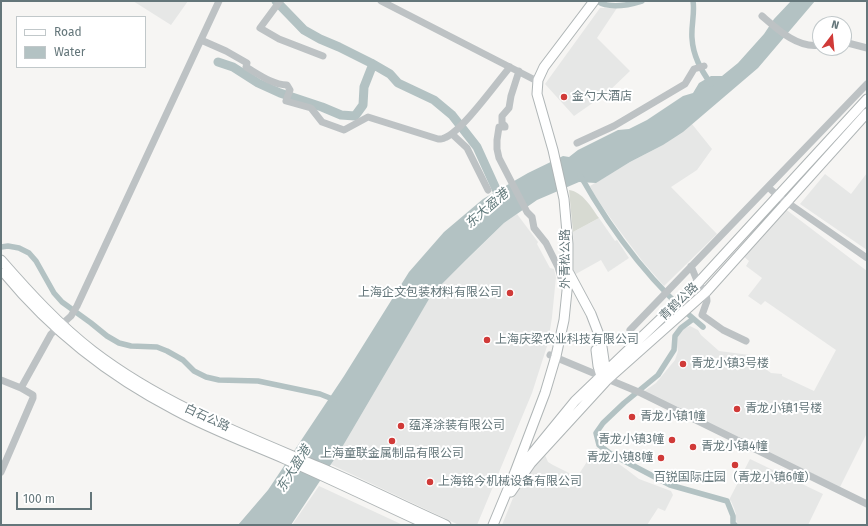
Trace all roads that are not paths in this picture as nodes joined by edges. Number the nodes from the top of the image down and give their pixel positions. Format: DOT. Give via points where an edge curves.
graph roads {
  1 [pos="219,1"];
  2 [pos="280,1"];
  3 [pos="381,1"];
  4 [pos="591,1"];
  5 [pos="762,16"];
  6 [pos="201,40"];
  7 [pos="852,44"];
  8 [pos="812,46"];
  9 [pos="867,48"];
  10 [pos="323,56"];
  11 [pos="704,66"];
  12 [pos="510,67"];
  13 [pos="519,71"];
  14 [pos="536,80"];
  15 [pos="867,84"];
  16 [pos="867,99"];
  17 [pos="867,113"];
  18 [pos="453,132"];
  19 [pos="578,143"];
  20 [pos="768,187"];
  21 [pos="488,190"];
  22 [pos="778,196"];
  23 [pos="787,202"];
  24 [pos="867,258"];
  25 [pos="1,260"];
  26 [pos="691,266"];
  27 [pos="1,268"];
  28 [pos="565,275"];
  29 [pos="698,283"];
  30 [pos="706,292"];
  31 [pos="60,326"];
  32 [pos="630,330"];
  33 [pos="746,341"];
  34 [pos="553,356"];
  35 [pos="604,376"];
  36 [pos="1,380"];
  37 [pos="22,388"];
  38 [pos="1,472"];
  39 [pos="334,478"];
  40 [pos="512,480"];
  41 [pos="867,504"];
  42 [pos="498,506"];
  43 [pos="428,525"];
  44 [pos="446,525"];
  45 [pos="486,525"];
  46 [pos="493,525"];
  1 -- 6 [label="street"];
  2 -- 10 [label="street" via="260,28 270,35"];
  3 -- 12 [label="street"];
  4 -- 14 [label="main road" via="540,64"];
  5 -- 8 [label="street" via="789,37"];
  6 -- 18 [label="street" via="240,58 247,63 246,67 280,85 287,85 290,90 286,101 311,108 322,122 344,130 368,117 438,139 444,139"];
  6 -- 31 [label="street" via="77,306"];
  7 -- 9 [label="street"];
  11 -- 19 [label="street" via="694,69 687,81 678,87 614,126"];
  12 -- 13 [label="street"];
  12 -- 18 [label="street"];
  13 -- 14 [label="street"];
  13 -- 28 [label="street" via="509,108 502,116 502,123 505,126 499,127 496,149 510,181 532,217 534,228"];
  14 -- 28 [label="main road, 外青松公路" via="533,95 551,151 568,244"];
  15 -- 20 [label="street"];
  16 -- 22 [label="main road, 青鹤公路"];
  17 -- 23 [label="main road, 青鹤公路"];
  18 -- 21 [label="street" via="468,148"];
  20 -- 22 [label="street"];
  20 -- 26 [label="street"];
  22 -- 23 [label="street"];
  22 -- 29 [label="main road, 青鹤公路"];
  23 -- 24 [label="street"];
  23 -- 30 [label="main road, 青鹤公路"];
  25 -- 31 [label="main road, 白石公路"];
  26 -- 29 [label="street"];
  26 -- 32 [label="street"];
  27 -- 31 [label="main road, 白石公路" via="27,298"];
  28 -- 34 [label="main road, 外青松公路" via="564,320"];
  28 -- 35 [label="main road" via="589,320 596,344 598,366"];
  29 -- 30 [label="street"];
  29 -- 35 [label="main road, 青鹤公路"];
  30 -- 33 [label="street" via="707,301 702,315 723,330"];
  30 -- 35 [label="main road, 青鹤公路"];
  31 -- 37 [label="street" via="51,334"];
  31 -- 39 [label="main road, 白石公路" via="114,374 144,393 200,422"];
  34 -- 35 [label="street"];
  34 -- 40 [label="main road, 外青松公路" via="545,393"];
  34 -- 42 [label="main road, 外青松公路"];
  35 -- 40 [label="main road, 青鹤公路" via="575,401"];
  35 -- 41 [label="street"];
  35 -- 42 [label="main road, 青鹤公路"];
  36 -- 37 [label="street"];
  37 -- 38 [label="street" via="33,395 33,398"];
  39 -- 43 [label="main road, 白石公路"];
  39 -- 44 [label="main road, 白石公路"];
  40 -- 42 [label="main road, 外青松公路"];
  42 -- 45 [label="main road, 外青松公路"];
  42 -- 46 [label="main road, 外青松公路"];
}
